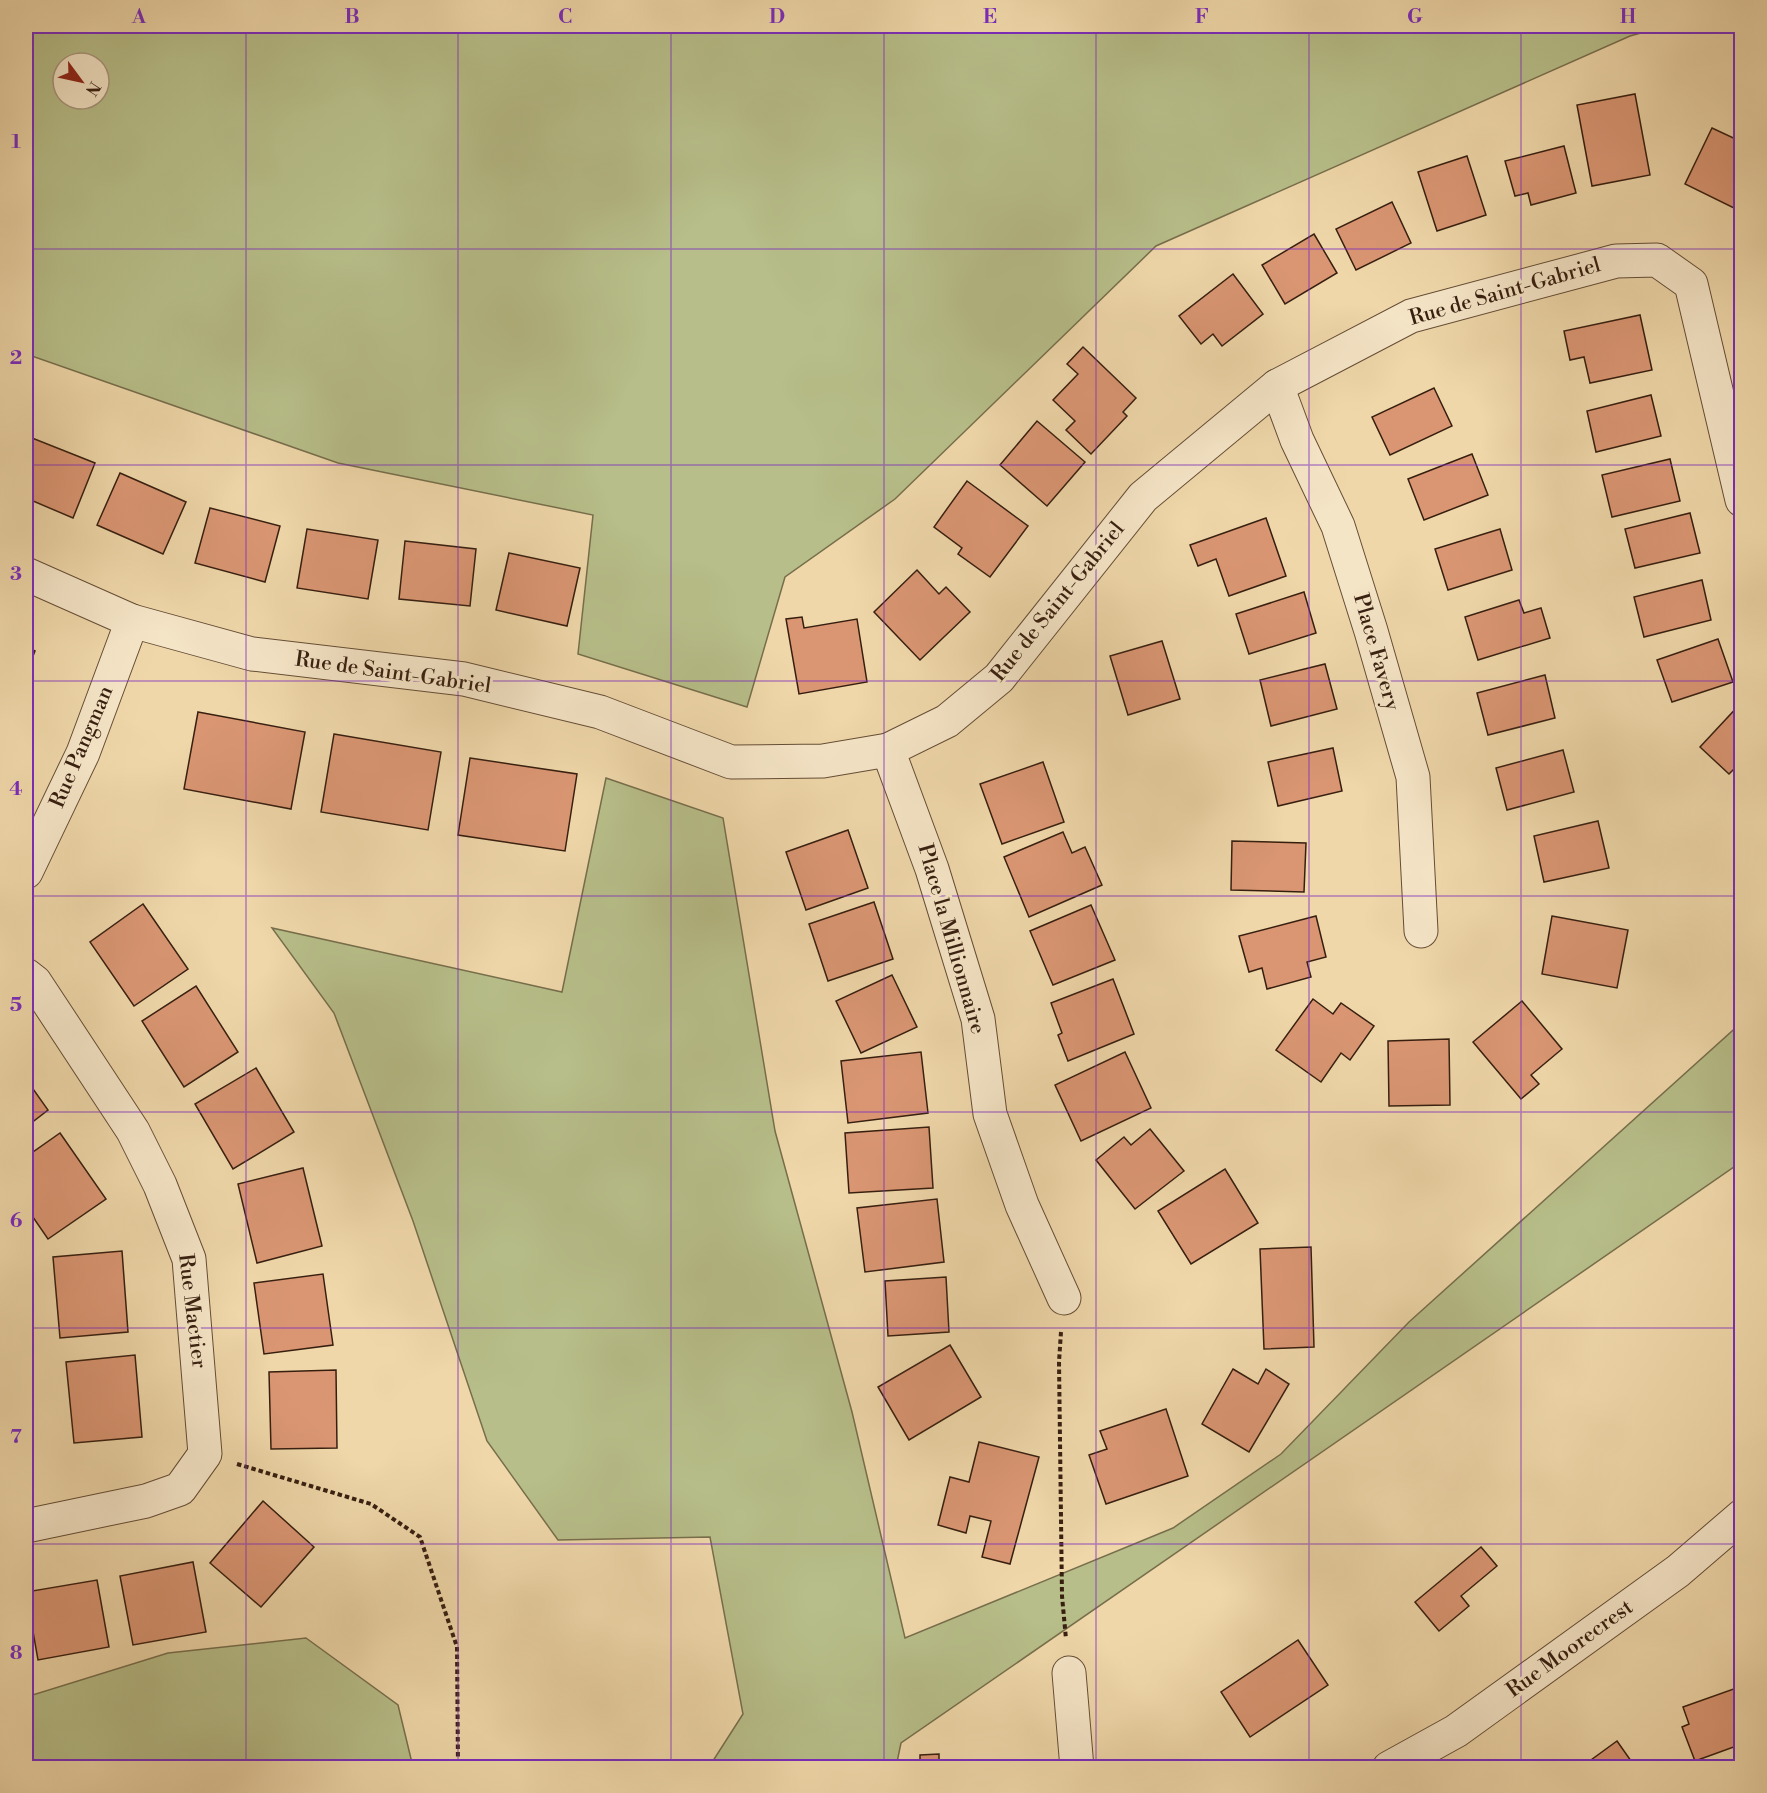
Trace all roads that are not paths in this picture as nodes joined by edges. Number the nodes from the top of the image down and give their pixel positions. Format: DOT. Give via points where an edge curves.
graph roads {
  1 [pos="1277,386"];
  2 [pos="1742,500"];
  3 [pos="26,574"];
  4 [pos="132,621"];
  5 [pos="888,750"];
  6 [pos="26,872"];
  7 [pos="1421,931"];
  8 [pos="26,975"];
  9 [pos="1064,1298"];
  10 [pos="1742,1516"];
  11 [pos="26,1526"];
  12 [pos="1070,1673"];
  13 [pos="1077,1767"];
  14 [pos="1389,1767"];
  1 -- 2 [label="street, Rue de Saint-Gabriel" via="1410,316 1616,261 1657,260 1690,284"];
  1 -- 5 [label="street, Rue de Saint-Gabriel" via="1143,497 999,678 947,721"];
  1 -- 7 [label="street, Place Favery" via="1297,440 1338,526 1413,777"];
  3 -- 4 [label="street, Rue de Saint-Gabriel"];
  4 -- 5 [label="street, Rue de Saint-Gabriel" via="252,654 464,679 600,712 730,762 823,761"];
  4 -- 6 [label="street, Rue Pangman" via="83,753"];
  5 -- 9 [label="street, Place la Millionnaire" via="929,859 978,1019 990,1114 1022,1205"];
  8 -- 11 [label="street, Rue Mactier" via="35,982 133,1131 160,1185 189,1259 205,1454 180,1489 146,1501"];
  10 -- 14 [label="street, Rue Moorecrest" via="1678,1570 1456,1731"];
  12 -- 13 [label="street"];
}
